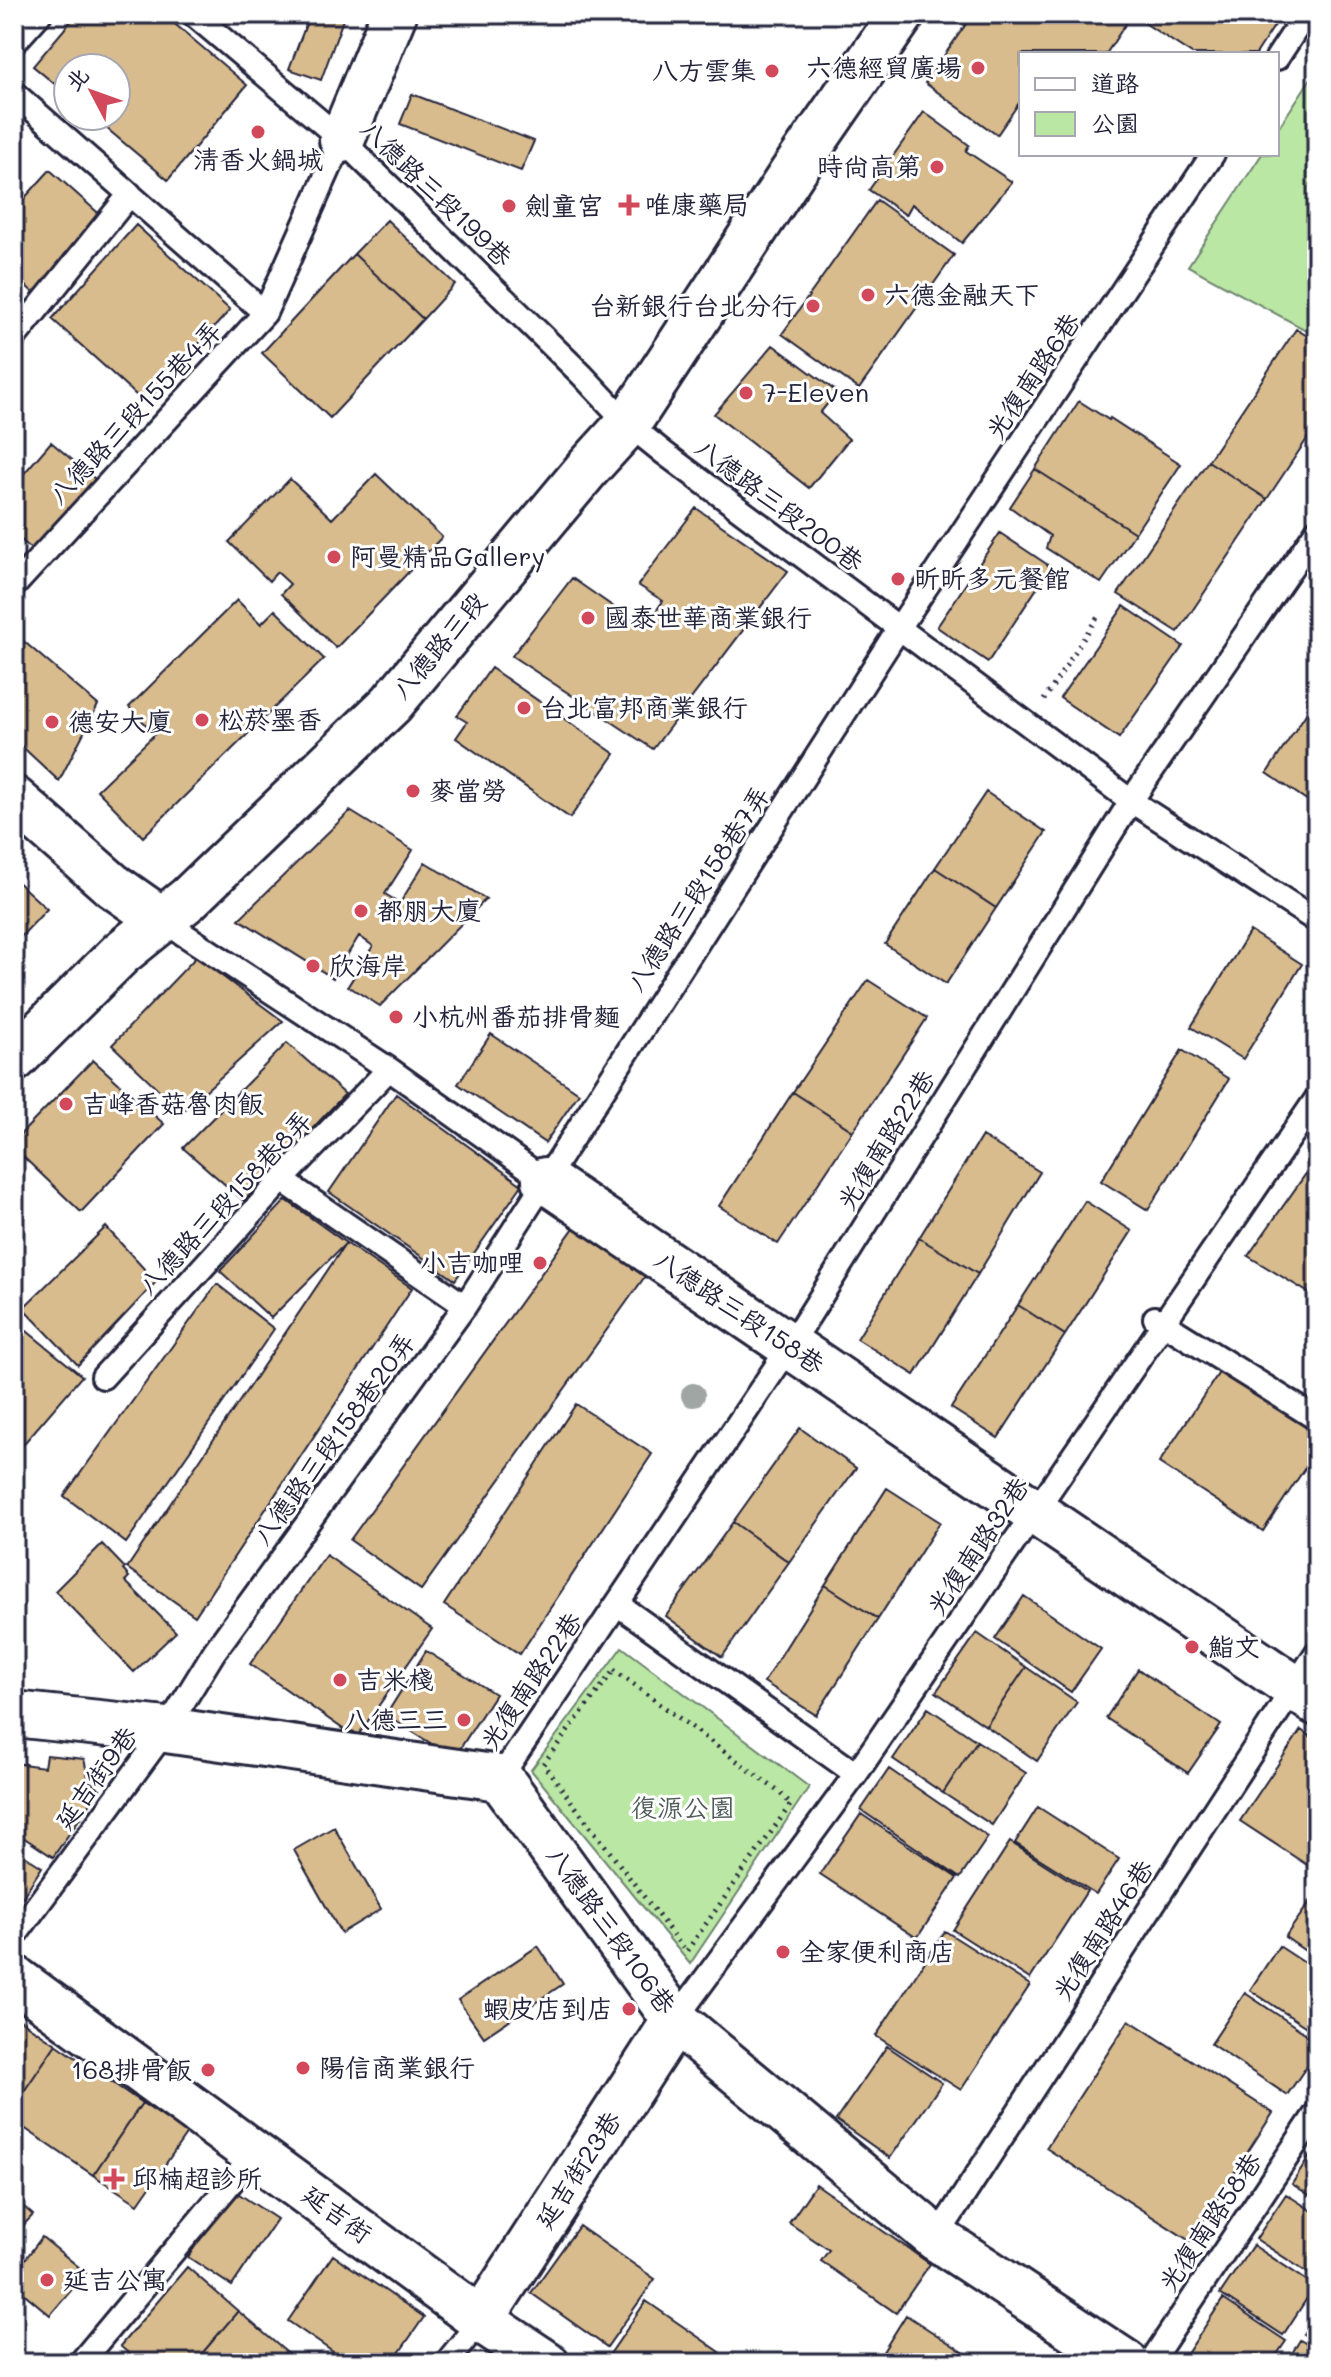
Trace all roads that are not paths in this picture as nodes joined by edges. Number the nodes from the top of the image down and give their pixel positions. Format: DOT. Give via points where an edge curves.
graph roads {
  1 [pos="40,14"];
  2 [pos="193,14"];
  3 [pos="394,14"];
  4 [pos="902,14"];
  5 [pos="1306,14"];
  6 [pos="14,43"];
  7 [pos="1279,55"];
  8 [pos="14,93"];
  9 [pos="342,140"];
  10 [pos="1212,156"];
  11 [pos="130,194"];
  12 [pos="265,313"];
  13 [pos="14,338"];
  14 [pos="628,424"];
  15 [pos="1317,530"];
  16 [pos="14,586"];
  17 [pos="899,628"];
  18 [pos="14,799"];
  19 [pos="1131,801"];
  20 [pos="162,920"];
  21 [pos="1317,921"];
  22 [pos="14,1059"];
  23 [pos="389,1069"];
  24 [pos="1317,1098"];
  25 [pos="282,1180"];
  26 [pos="545,1180"];
  27 [pos="465,1306"];
  28 [pos="1159,1321"];
  29 [pos="790,1346"];
  30 [pos="103,1377"];
  31 [pos="1317,1419"];
  32 [pos="1035,1512"];
  33 [pos="617,1604"];
  34 [pos="1309,1681"];
  35 [pos="14,1714"];
  36 [pos="166,1730"];
  37 [pos="856,1774"];
  38 [pos="500,1778"];
  39 [pos="14,1937"];
  40 [pos="14,1978"];
  41 [pos="675,2020"];
  42 [pos="1317,2112"];
  43 [pos="254,2155"];
  44 [pos="936,2238"];
  45 [pos="481,2320"];
  46 [pos="80,2363"];
  47 [pos="446,2363"];
  48 [pos="546,2363"];
  49 [pos="1126,2363"];
  50 [pos="1150,2363"];
  1 -- 6 [label="lane"];
  2 -- 9 [label="lane, 八德路三段199巷"];
  3 -- 9 [label="street"];
  4 -- 14 [label="street, 八德路三段"];
  5 -- 7 [label="lane"];
  8 -- 11 [label="lane"];
  9 -- 12 [label="lane, 八德路三段155巷4弄"];
  9 -- 14 [label="lane, 八德路三段199巷"];
  10 -- 17 [label="lane, 光復南路6巷"];
  11 -- 12 [label="lane"];
  11 -- 13 [label="lane"];
  12 -- 16 [label="lane, 八德路三段155巷4弄"];
  14 -- 17 [label="lane, 八德路三段200巷"];
  14 -- 20 [label="street, 八德路三段" via="391,704"];
  15 -- 19 [label="lane, 光復南路22巷"];
  17 -- 19 [label="lane, 八德路三段200巷"];
  17 -- 26 [label="lane, 八德路三段158巷7弄"];
  18 -- 20 [label="street" via="112,885"];
  19 -- 21 [label="lane, 八德路三段200巷"];
  19 -- 29 [label="lane, 光復南路22巷"];
  20 -- 22 [label="street, 八德路三段" via="121,953"];
  20 -- 23 [label="lane, 八德路三段158巷"];
  23 -- 25 [label="lane, 八德路三段158巷8弄"];
  23 -- 26 [label="lane, 八德路三段158巷"];
  24 -- 28 [label="lane, 光復南路32巷"];
  25 -- 27 [label="lane"];
  25 -- 30 [label="lane, 八德路三段158巷8弄"];
  26 -- 27 [label="lane, 八德路三段158巷20弄"];
  26 -- 29 [label="street, 八德路三段158巷"];
  27 -- 36 [label="lane, 八德路三段158巷20弄" via="214,1652"];
  28 -- 31 [label="lane"];
  28 -- 32 [label="lane, 光復南路32巷"];
  29 -- 32 [label="street, 八德路三段158巷"];
  29 -- 33 [label="lane, 光復南路22巷"];
  32 -- 34 [label="street, 八德路三段158巷"];
  32 -- 37 [label="lane, 光復南路32巷"];
  33 -- 37 [label="lane"];
  33 -- 38 [label="lane, 光復南路22巷"];
  34 -- 44 [label="lane, 光復南路46巷"];
  35 -- 36 [label="street"];
  36 -- 38 [label="street"];
  36 -- 39 [label="lane, 延吉街9巷"];
  37 -- 41 [label="lane, 光復南路32巷"];
  38 -- 41 [label="street, 八德路三段106巷"];
  40 -- 43 [label="street, 延吉街"];
  41 -- 44 [label="street, 八德路三段106巷"];
  41 -- 45 [label="street, 延吉街23巷"];
  42 -- 50 [label="lane, 光復南路58巷"];
  43 -- 45 [label="street, 延吉街"];
  43 -- 46 [label="lane"];
  44 -- 49 [label="street, 八德路三段106巷"];
  45 -- 47 [label="lane"];
  45 -- 48 [label="street, 延吉街"];
}
